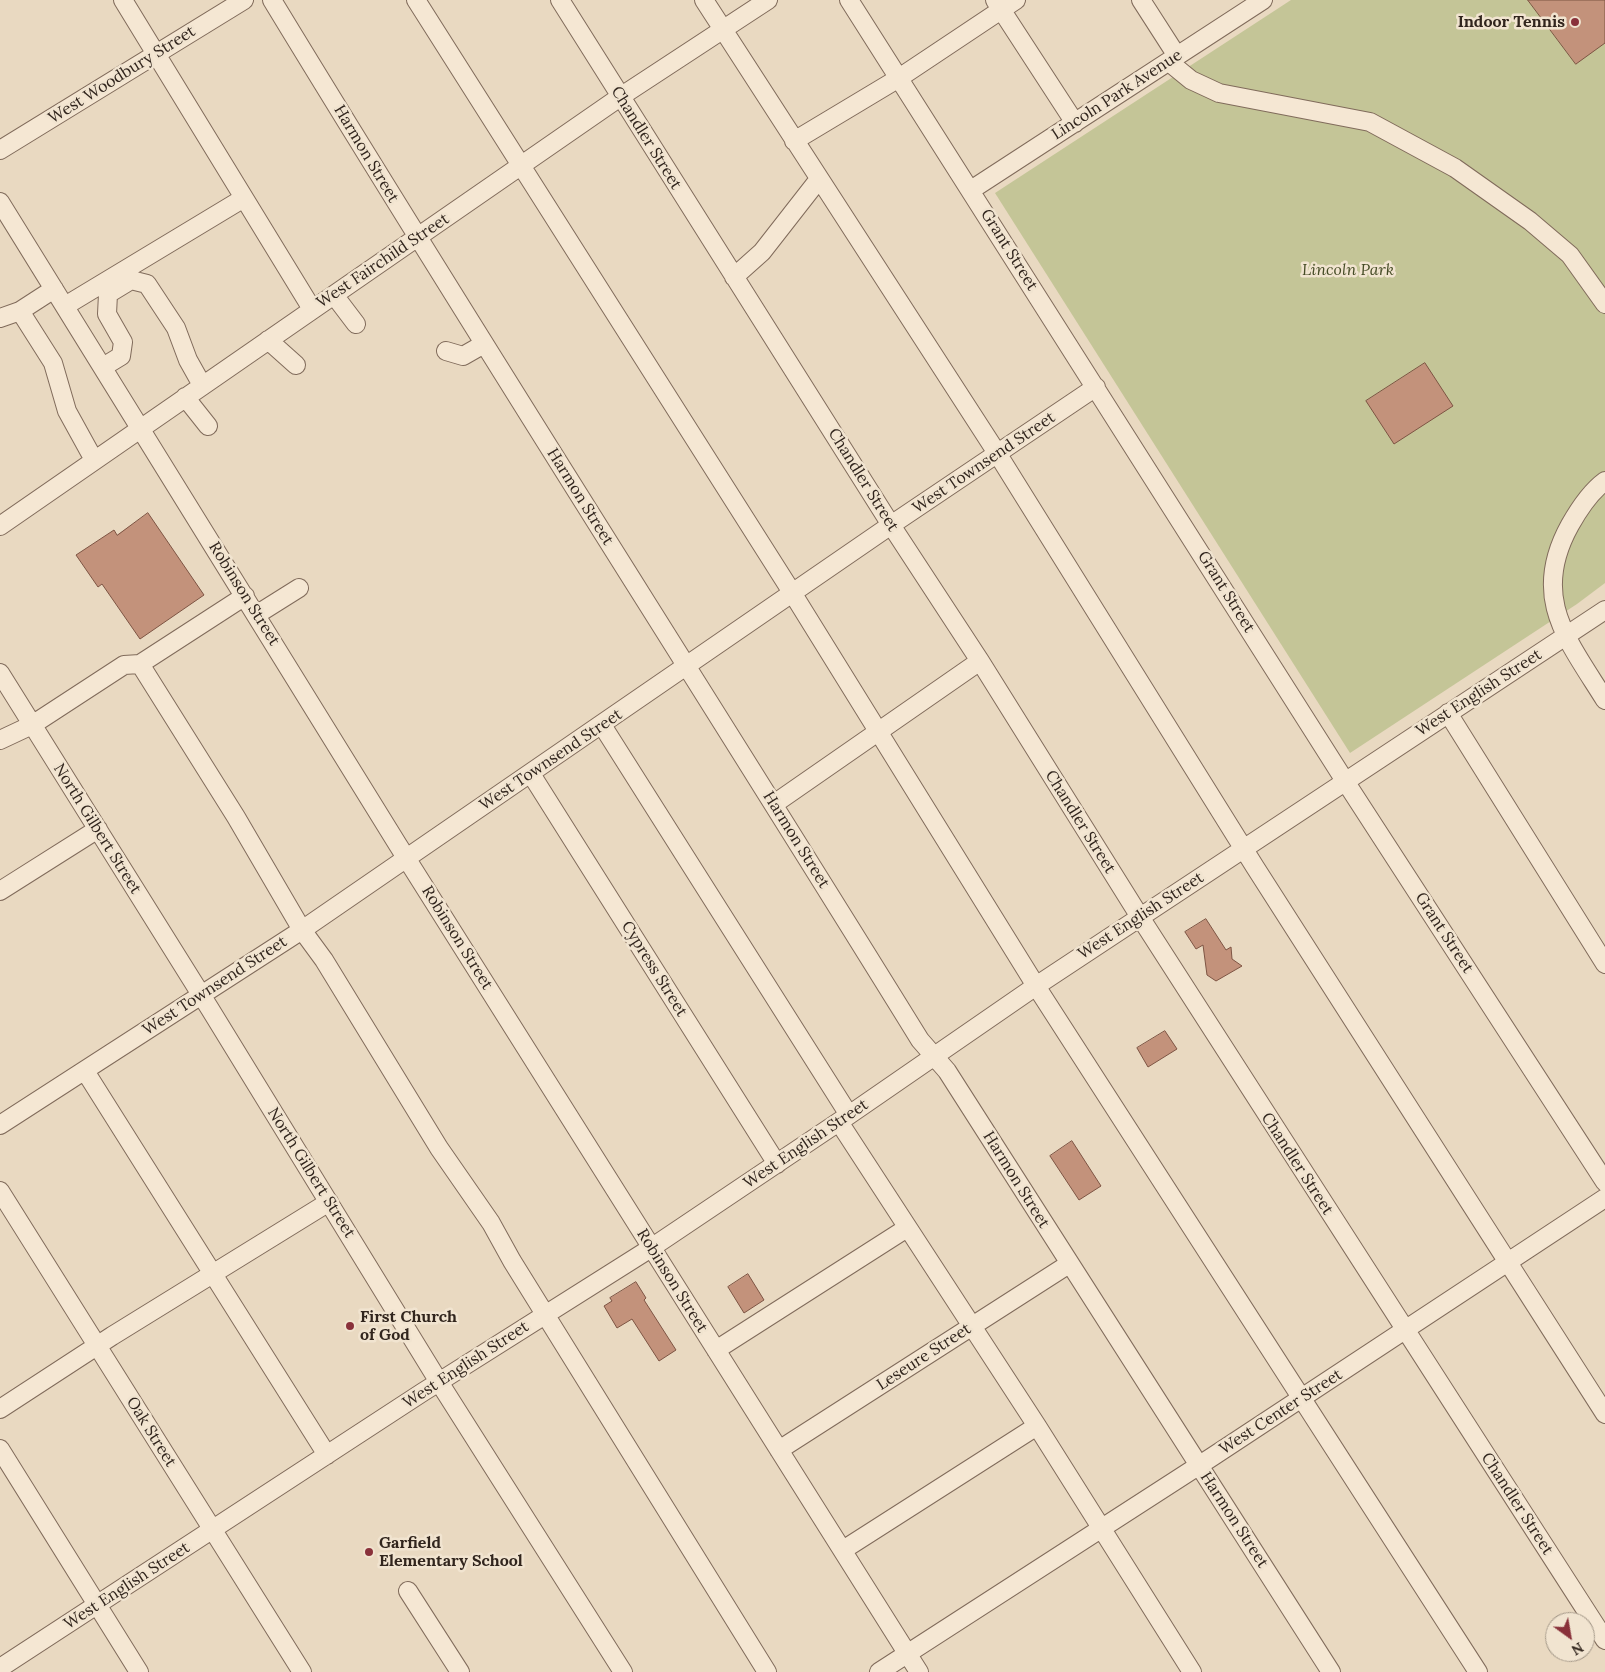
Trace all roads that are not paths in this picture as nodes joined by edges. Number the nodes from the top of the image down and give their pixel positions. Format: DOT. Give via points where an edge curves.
graph roads {
  1 [pos="123,0"];
  2 [pos="244,0"];
  3 [pos="272,0"];
  4 [pos="416,0"];
  5 [pos="560,0"];
  6 [pos="704,0"];
  7 [pos="768,0"];
  8 [pos="849,0"];
  9 [pos="1141,0"];
  10 [pos="1264,0"];
  11 [pos="1004,3"];
  12 [pos="722,30"];
  13 [pos="156,54"];
  14 [pos="1173,59"];
  15 [pos="899,78"];
  16 [pos="620,97"];
  17 [pos="1075,123"];
  18 [pos="794,141"];
  19 [pos="0,150"];
  20 [pos="520,166"];
  21 [pos="819,179"];
  22 [pos="971,190"];
  23 [pos="244,198"];
  24 [pos="0,202"];
  25 [pos="417,238"];
  26 [pos="734,277"];
  27 [pos="54,288"];
  28 [pos="334,295"];
  29 [pos="1605,304"];
  30 [pos="65,306"];
  31 [pos="312,309"];
  32 [pos="20,311"];
  33 [pos="0,318"];
  34 [pos="356,324"];
  35 [pos="268,340"];
  36 [pos="484,344"];
  37 [pos="446,351"];
  38 [pos="296,365"];
  39 [pos="104,367"];
  40 [pos="202,385"];
  41 [pos="1096,387"];
  42 [pos="185,396"];
  43 [pos="208,426"];
  44 [pos="141,427"];
  45 [pos="998,453"];
  46 [pos="94,460"];
  47 [pos="1605,481"];
  48 [pos="891,525"];
  49 [pos="0,526"];
  50 [pos="298,588"];
  51 [pos="793,594"];
  52 [pos="245,596"];
  53 [pos="1605,610"];
  54 [pos="256,615"];
  55 [pos="1565,636"];
  56 [pos="980,661"];
  57 [pos="140,664"];
  58 [pos="686,666"];
  59 [pos="0,673"];
  60 [pos="1605,700"];
  61 [pos="1448,713"];
  62 [pos="602,724"];
  63 [pos="32,725"];
  64 [pos="878,733"];
  65 [pos="0,740"];
  66 [pos="531,774"];
  67 [pos="1345,781"];
  68 [pos="774,804"];
  69 [pos="98,829"];
  70 [pos="1244,848"];
  71 [pos="406,858"];
  72 [pos="0,892"];
  73 [pos="1140,918"];
  74 [pos="302,930"];
  75 [pos="1605,964"];
  76 [pos="1036,986"];
  77 [pos="201,996"];
  78 [pos="933,1056"];
  79 [pos="85,1071"];
  80 [pos="844,1119"];
  81 [pos="0,1125"];
  82 [pos="777,1164"];
  83 [pos="1605,1182"];
  84 [pos="0,1191"];
  85 [pos="1605,1198"];
  86 [pos="329,1202"];
  87 [pos="907,1228"];
  88 [pos="651,1248"];
  89 [pos="1507,1262"];
  90 [pos="1069,1264"];
  91 [pos="213,1275"];
  92 [pos="547,1314"];
  93 [pos="970,1328"];
  94 [pos="1404,1331"];
  95 [pos="98,1347"];
  96 [pos="716,1350"];
  97 [pos="439,1382"];
  98 [pos="1301,1399"];
  99 [pos="0,1409"];
  100 [pos="1605,1414"];
  101 [pos="1036,1426"];
  102 [pos="0,1449"];
  103 [pos="779,1450"];
  104 [pos="327,1455"];
  105 [pos="1199,1465"];
  106 [pos="1101,1528"];
  107 [pos="213,1530"];
  108 [pos="843,1550"];
  109 [pos="408,1591"];
  110 [pos="96,1606"];
  111 [pos="1605,1640"];
  112 [pos="907,1654"];
  113 [pos="0,1668"];
  114 [pos="139,1672"];
  115 [pos="302,1672"];
  116 [pos="460,1672"];
  117 [pos="623,1672"];
  118 [pos="767,1672"];
  119 [pos="879,1672"];
  120 [pos="919,1672"];
  121 [pos="1192,1672"];
  122 [pos="1331,1672"];
  123 [pos="1478,1672"];
  1 -- 13 [label="street"];
  2 -- 13 [label="street, West Woodbury Street"];
  3 -- 25 [label="street, Harmon Street"];
  4 -- 20 [label="street"];
  5 -- 16 [label="street, Chandler Street"];
  6 -- 12 [label="street"];
  7 -- 12 [label="street, West Fairchild Street"];
  8 -- 15 [label="street, Grant Street"];
  9 -- 14 [label="street"];
  10 -- 14 [label="street, Lincoln Park Avenue"];
  11 -- 15 [label="street"];
  11 -- 17 [label="street"];
  12 -- 16 [label="street, West Fairchild Street"];
  12 -- 18 [label="street"];
  13 -- 19 [label="street, West Woodbury Street"];
  13 -- 23 [label="street"];
  14 -- 17 [label="street, Lincoln Park Avenue"];
  14 -- 29 [label="street" via="1191,80 1219,93 1370,122 1455,168 1530,221 1570,256"];
  15 -- 18 [label="street"];
  15 -- 22 [label="street, Grant Street"];
  16 -- 20 [label="street, West Fairchild Street"];
  16 -- 26 [label="street, Chandler Street"];
  17 -- 22 [label="street, Lincoln Park Avenue"];
  18 -- 21 [label="street"];
  20 -- 25 [label="street, West Fairchild Street"];
  20 -- 51 [label="street"];
  21 -- 26 [label="street" via="762,252"];
  21 -- 45 [label="street"];
  22 -- 41 [label="street, Grant Street"];
  23 -- 30 [label="street"];
  23 -- 31 [label="street"];
  24 -- 27 [label="street, Robinson Street"];
  25 -- 28 [label="street, West Fairchild Street"];
  25 -- 36 [label="street, Harmon Street"];
  26 -- 48 [label="street, Chandler Street"];
  27 -- 30 [label="street, Robinson Street"];
  27 -- 32 [label="street"];
  28 -- 31 [label="street, West Fairchild Street"];
  28 -- 34 [label="street"];
  30 -- 39 [label="street, Robinson Street"];
  31 -- 35 [label="street, West Fairchild Street"];
  32 -- 33 [label="street"];
  32 -- 46 [label="street" via="53,363 67,411"];
  35 -- 38 [label="street"];
  35 -- 40 [label="street, West Fairchild Street"];
  36 -- 37 [label="street" via="463,356"];
  36 -- 58 [label="street, Harmon Street"];
  39 -- 40 [label="street" via="121,356 123,342 107,314 108,294 131,280 147,284 176,328"];
  39 -- 44 [label="street, Robinson Street"];
  40 -- 42 [label="street, West Fairchild Street"];
  41 -- 45 [label="street, West Townsend Street"];
  41 -- 67 [label="street, Grant Street"];
  42 -- 43 [label="street"];
  42 -- 44 [label="street, West Fairchild Street"];
  44 -- 46 [label="street, West Fairchild Street"];
  44 -- 52 [label="street, Robinson Street"];
  45 -- 48 [label="street, West Townsend Street"];
  45 -- 70 [label="street"];
  46 -- 49 [label="street, West Fairchild Street"];
  47 -- 55 [label="street" via="1594,489 1558,548 1552,595"];
  48 -- 51 [label="street, West Townsend Street"];
  48 -- 56 [label="street, Chandler Street"];
  50 -- 54 [label="street"];
  51 -- 58 [label="street, West Townsend Street"];
  51 -- 64 [label="street"];
  52 -- 54 [label="street, Robinson Street"];
  52 -- 57 [label="street"];
  53 -- 55 [label="street, West English Street"];
  54 -- 71 [label="street, Robinson Street"];
  55 -- 60 [label="street"];
  55 -- 61 [label="street, West English Street"];
  56 -- 64 [label="street"];
  56 -- 73 [label="street, Chandler Street"];
  57 -- 63 [label="street" via="124,665"];
  57 -- 74 [label="street"];
  58 -- 62 [label="street, West Townsend Street"];
  58 -- 68 [label="street, Harmon Street"];
  59 -- 63 [label="street, North Gilbert Street"];
  61 -- 67 [label="street, West English Street"];
  61 -- 75 [label="street"];
  62 -- 66 [label="street, West Townsend Street"];
  62 -- 80 [label="street"];
  63 -- 65 [label="street"];
  63 -- 69 [label="street, North Gilbert Street"];
  64 -- 68 [label="street"];
  64 -- 76 [label="street"];
  66 -- 71 [label="street, West Townsend Street"];
  66 -- 82 [label="street, Cypress Street"];
  67 -- 70 [label="street, West English Street"];
  67 -- 83 [label="street, Grant Street"];
  68 -- 78 [label="street, Harmon Street"];
  69 -- 72 [label="street"];
  69 -- 77 [label="street, North Gilbert Street"];
  70 -- 73 [label="street, West English Street"];
  70 -- 89 [label="street"];
  71 -- 74 [label="street, West Townsend Street"];
  71 -- 88 [label="street, Robinson Street"];
  73 -- 76 [label="street, West English Street"];
  73 -- 94 [label="street, Chandler Street"];
  74 -- 77 [label="street, West Townsend Street"];
  74 -- 92 [label="street"];
  76 -- 78 [label="street, West English Street"];
  76 -- 98 [label="street"];
  77 -- 79 [label="street, West Townsend Street"];
  77 -- 86 [label="street, North Gilbert Street"];
  78 -- 80 [label="street, West English Street"];
  78 -- 90 [label="street, Harmon Street" via="947,1071"];
  79 -- 81 [label="street, West Townsend Street"];
  79 -- 91 [label="street"];
  80 -- 82 [label="street, West English Street"];
  80 -- 87 [label="street"];
  82 -- 88 [label="street, West English Street"];
  84 -- 95 [label="street, Oak Street"];
  85 -- 89 [label="street, West Center Street"];
  86 -- 91 [label="street"];
  86 -- 97 [label="street, North Gilbert Street"];
  87 -- 93 [label="street"];
  87 -- 96 [label="street"];
  88 -- 92 [label="street, West English Street"];
  88 -- 96 [label="street, Robinson Street"];
  89 -- 94 [label="street, West Center Street"];
  89 -- 100 [label="street"];
  90 -- 93 [label="street, Leseure Street"];
  90 -- 105 [label="street, Harmon Street"];
  91 -- 95 [label="street"];
  91 -- 104 [label="street"];
  92 -- 97 [label="street, West English Street"];
  92 -- 118 [label="street"];
  93 -- 101 [label="street"];
  93 -- 103 [label="street, Leseure Street"];
  94 -- 98 [label="street, West Center Street"];
  94 -- 111 [label="street, Chandler Street"];
  95 -- 99 [label="street"];
  95 -- 107 [label="street, Oak Street"];
  96 -- 103 [label="street, Robinson Street"];
  97 -- 104 [label="street, West English Street"];
  97 -- 117 [label="street, North Gilbert Street"];
  98 -- 105 [label="street, West Center Street"];
  98 -- 123 [label="street"];
  101 -- 106 [label="street"];
  101 -- 108 [label="street"];
  102 -- 110 [label="street"];
  103 -- 108 [label="street, Robinson Street"];
  104 -- 107 [label="street, West English Street"];
  105 -- 106 [label="street, West Center Street"];
  105 -- 122 [label="street, Harmon Street"];
  106 -- 112 [label="street, West Center Street"];
  106 -- 121 [label="street"];
  107 -- 110 [label="street, West English Street"];
  107 -- 115 [label="street, Oak Street"];
  108 -- 112 [label="street, Robinson Street"];
  109 -- 116 [label="street"];
  110 -- 113 [label="street, West English Street"];
  110 -- 114 [label="street"];
  112 -- 119 [label="street, West Center Street"];
  112 -- 120 [label="street, Robinson Street"];
}
